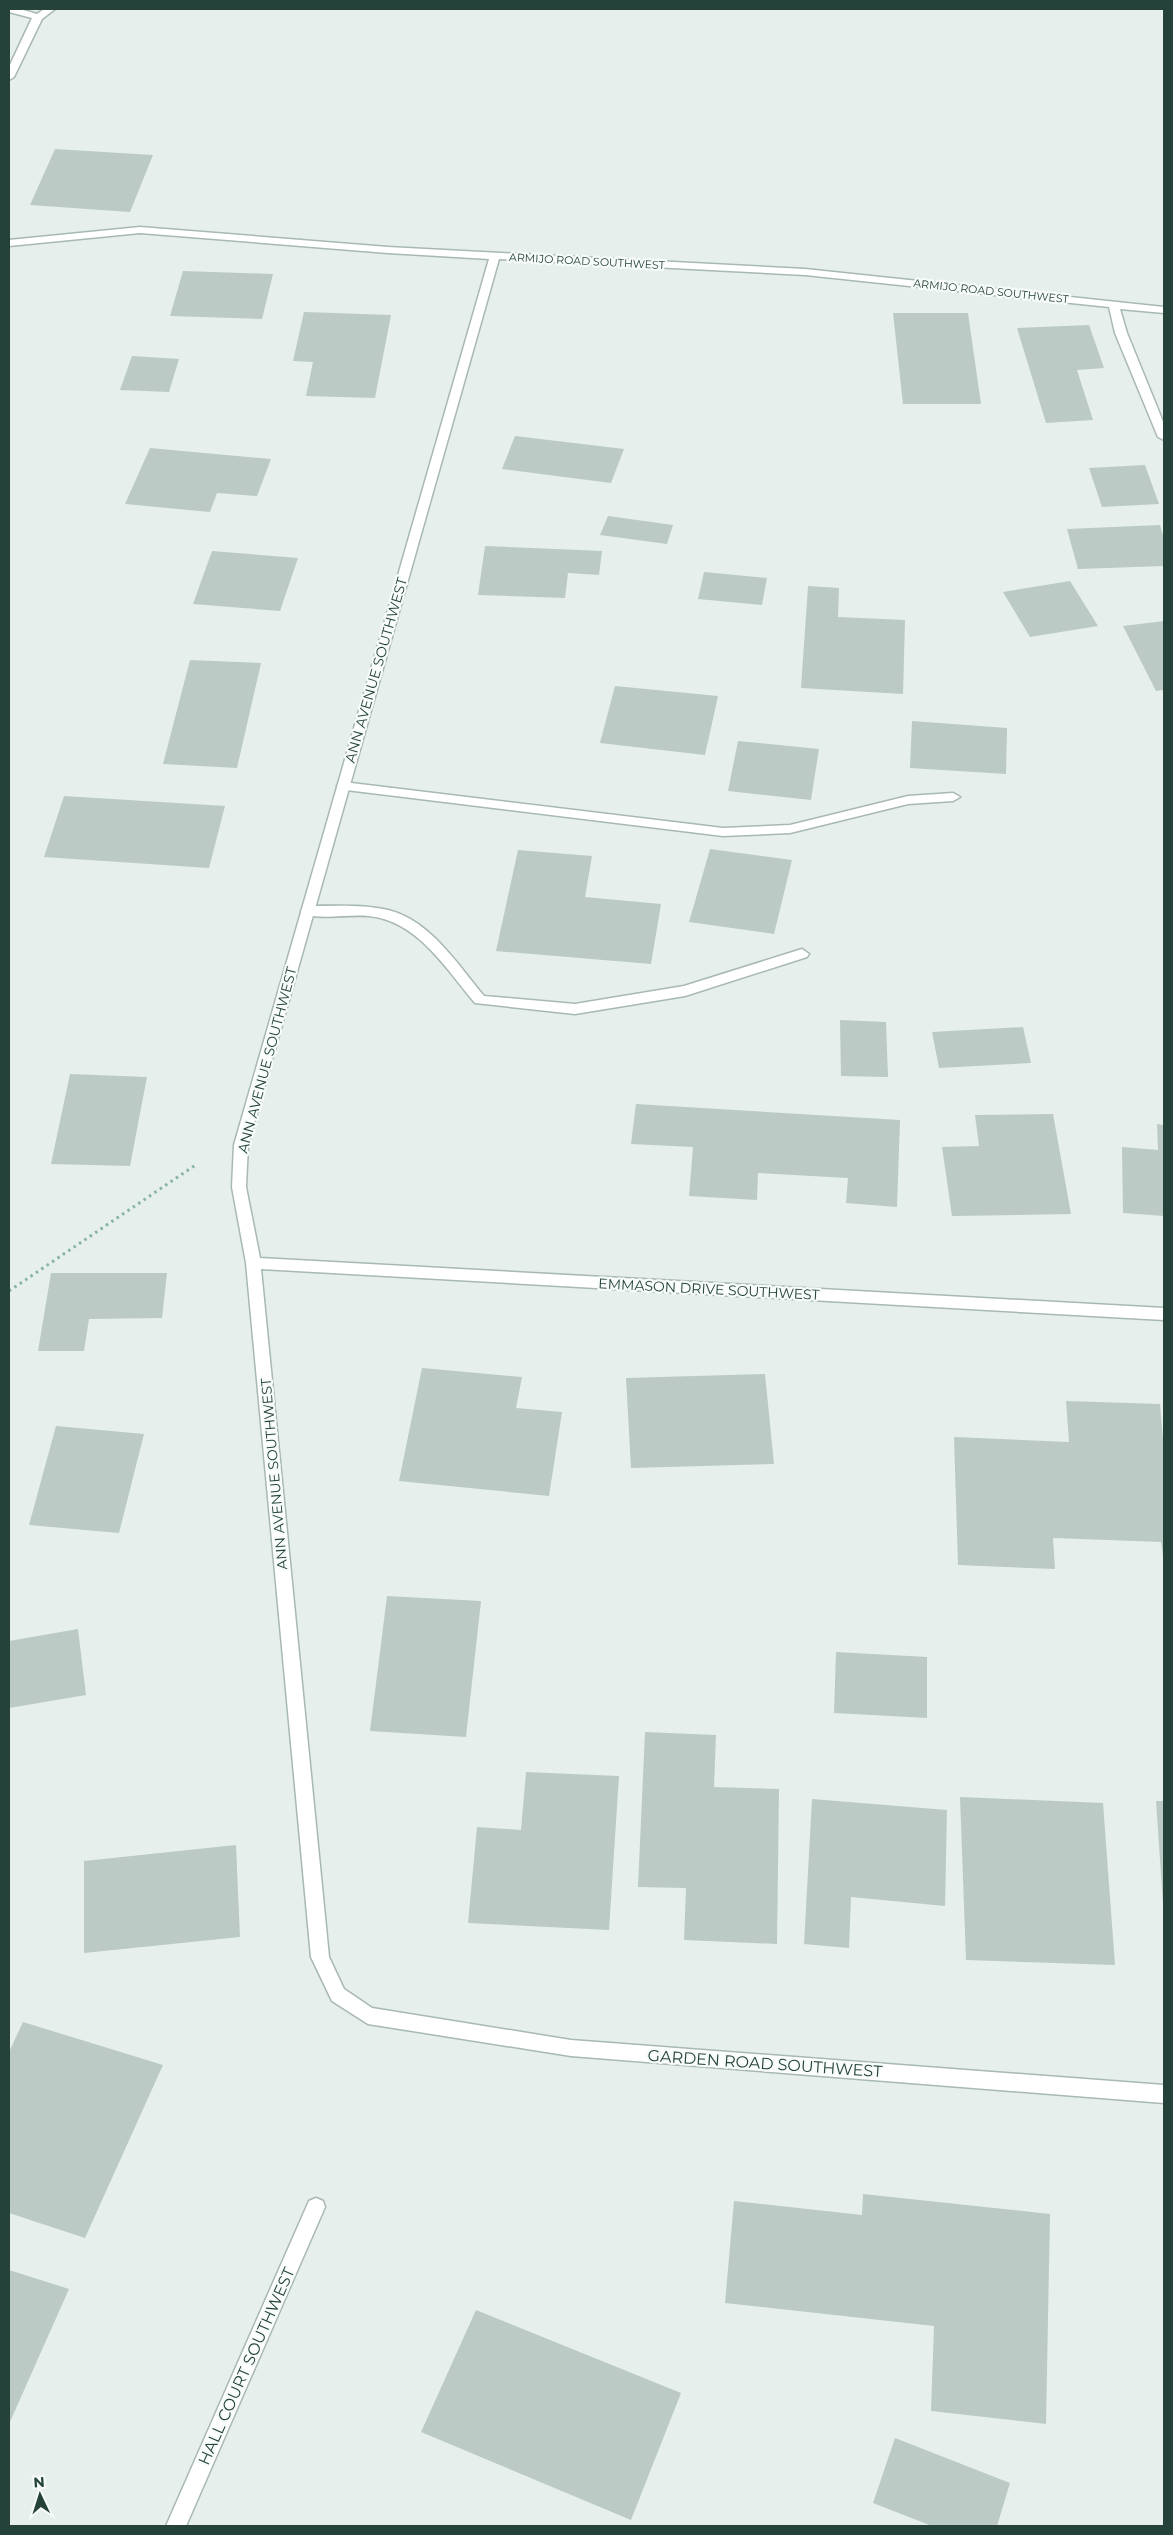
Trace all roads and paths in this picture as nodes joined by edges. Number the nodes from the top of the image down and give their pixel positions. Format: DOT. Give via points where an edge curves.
graph roads {
  1 [pos="10,9"];
  2 [pos="50,9"];
  3 [pos="38,17"];
  4 [pos="9,77"];
  5 [pos="9,243"];
  6 [pos="495,256"];
  7 [pos="1113,303"];
  8 [pos="1164,310"];
  9 [pos="1164,437"];
  10 [pos="343,786"];
  11 [pos="953,797"];
  12 [pos="308,911"];
  13 [pos="802,954"];
  14 [pos="245,1131"];
  15 [pos="253,1263"];
  16 [pos="9,1291"];
  17 [pos="1164,1314"];
  18 [pos="368,2016"];
  19 [pos="1164,2094"];
  20 [pos="316,2207"];
  21 [pos="176,2526"];
  1 -- 3 [label="street"];
  2 -- 3 [label="street"];
  3 -- 4 [label="street"];
  5 -- 6 [label="street, ARMIJO ROAD SOUTHWEST" via="140,230"];
  6 -- 7 [label="street, ARMIJO ROAD SOUTHWEST" via="804,272"];
  6 -- 10 [label="street, ANN AVENUE SOUTHWEST"];
  7 -- 8 [label="street, ARMIJO ROAD SOUTHWEST"];
  7 -- 9 [label="street" via="1121,333"];
  10 -- 11 [label="street" via="723,832 790,829 908,800"];
  10 -- 12 [label="street, ANN AVENUE SOUTHWEST"];
  12 -- 13 [label="street" via="395,916 432,943 480,1000 575,1009 685,991"];
  12 -- 14 [label="street, ANN AVENUE SOUTHWEST"];
  14 -- 15 [label="street, ANN AVENUE SOUTHWEST" via="239,1187"];
  14 -- 16 [label="path"];
  15 -- 17 [label="street, EMMASON DRIVE SOUTHWEST"];
  15 -- 18 [label="street, ANN AVENUE SOUTHWEST" via="320,1957 338,1996"];
  18 -- 19 [label="street, GARDEN ROAD SOUTHWEST" via="571,2048"];
  20 -- 21 [label="street, HALL COURT SOUTHWEST"];
}
